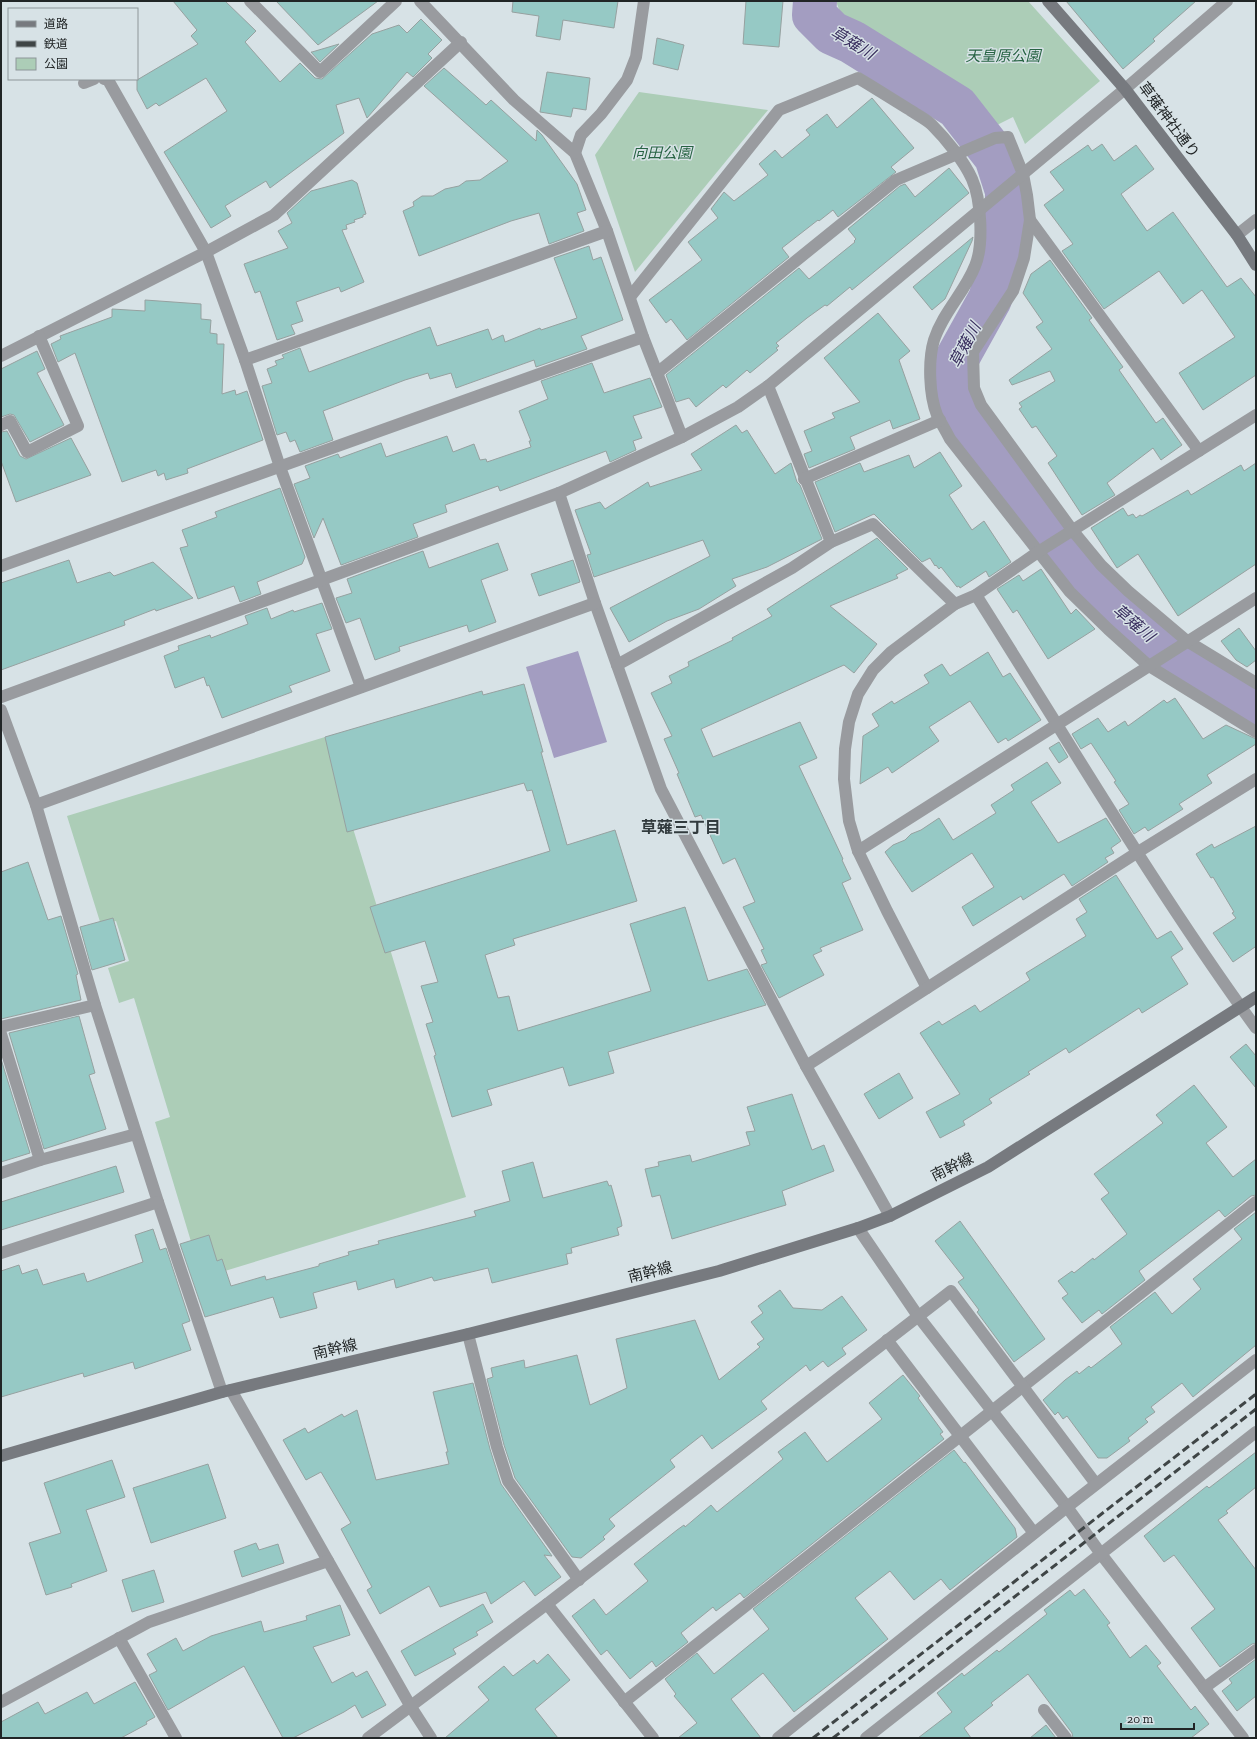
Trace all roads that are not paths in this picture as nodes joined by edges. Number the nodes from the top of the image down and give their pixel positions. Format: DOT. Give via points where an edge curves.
graph roads {
  1 [pos="250,1"];
  2 [pos="396,1"];
  3 [pos="420,1"];
  4 [pos="644,1"];
  5 [pos="1048,1"];
  6 [pos="1227,1"];
  7 [pos="461,42"];
  8 [pos="108,80"];
  9 [pos="1125,89"];
  10 [pos="575,153"];
  11 [pos="956,154"];
  12 [pos="1023,174"];
  13 [pos="979,210"];
  14 [pos="1030,220"];
  15 [pos="1256,220"];
  16 [pos="607,231"];
  17 [pos="1237,236"];
  18 [pos="206,252"];
  19 [pos="1256,265"];
  20 [pos="630,297"];
  21 [pos="39,336"];
  22 [pos="643,337"];
  23 [pos="1,356"];
  24 [pos="245,360"];
  25 [pos="657,373"];
  26 [pos="768,386"];
  27 [pos="1256,414"];
  28 [pos="940,420"];
  29 [pos="1,425"];
  30 [pos="682,437"];
  31 [pos="1199,451"];
  32 [pos="280,467"];
  33 [pos="804,479"];
  34 [pos="559,493"];
  35 [pos="1073,531"];
  36 [pos="831,542"];
  37 [pos="1038,552"];
  38 [pos="1,566"];
  39 [pos="322,580"];
  40 [pos="976,595"];
  41 [pos="1256,598"];
  42 [pos="595,603"];
  43 [pos="955,604"];
  44 [pos="1187,641"];
  45 [pos="617,665"];
  46 [pos="1149,666"];
  47 [pos="1256,683"];
  48 [pos="361,687"];
  49 [pos="1,696"];
  50 [pos="1,710"];
  51 [pos="1058,724"];
  52 [pos="1256,732"];
  53 [pos="1256,779"];
  54 [pos="36,805"];
  55 [pos="858,851"];
  56 [pos="1138,852"];
  57 [pos="927,988"];
  58 [pos="1256,997"];
  59 [pos="96,1005"];
  60 [pos="1241,1007"];
  61 [pos="1,1027"];
  62 [pos="1256,1028"];
  63 [pos="1,1034"];
  64 [pos="806,1066"];
  65 [pos="136,1134"];
  66 [pos="40,1160"];
  67 [pos="1,1173"];
  68 [pos="158,1202"];
  69 [pos="1256,1202"];
  70 [pos="890,1216"];
  71 [pos="858,1228"];
  72 [pos="1,1253"];
  73 [pos="918,1316"];
  74 [pos="468,1334"];
  75 [pos="887,1340"];
  76 [pos="1256,1360"];
  77 [pos="1022,1388"];
  78 [pos="227,1391"];
  79 [pos="992,1411"];
  80 [pos="1256,1432"];
  81 [pos="960,1436"];
  82 [pos="1,1456"];
  83 [pos="1096,1484"];
  84 [pos="1067,1507"];
  85 [pos="1034,1533"];
  86 [pos="1101,1554"];
  87 [pos="328,1561"];
  88 [pos="579,1580"];
  89 [pos="547,1604"];
  90 [pos="119,1638"];
  91 [pos="1256,1650"];
  92 [pos="1204,1688"];
  93 [pos="1,1702"];
  94 [pos="624,1702"];
  95 [pos="411,1706"];
  96 [pos="1044,1710"];
  97 [pos="176,1738"];
  98 [pos="368,1738"];
  99 [pos="431,1738"];
  100 [pos="654,1738"];
  101 [pos="778,1738"];
  102 [pos="866,1738"];
  103 [pos="1066,1738"];
  104 [pos="1243,1738"];
  1 -- 2 [label="street" via="320,72"];
  3 -- 7 [label="street"];
  4 -- 10 [label="street" via="636,57 627,80 581,136"];
  5 -- 9 [label="main road, 草薙神社通り"];
  6 -- 9 [label="street"];
  7 -- 10 [label="street" via="514,100"];
  7 -- 18 [label="street" via="274,215"];
  8 -- 18 [label="street"];
  9 -- 12 [label="street"];
  9 -- 17 [label="main road, 草薙神社通り"];
  10 -- 16 [label="street"];
  11 -- 12 [label="street" via="995,138 1008,137"];
  11 -- 13 [label="street" via="972,180"];
  11 -- 20 [label="street" via="932,124 858,78 779,110"];
  11 -- 25 [label="street" via="896,180"];
  12 -- 13 [label="street"];
  12 -- 14 [label="street"];
  13 -- 26 [label="street"];
  13 -- 28 [label="street" via="981,226 976,265 944,317 934,341 930,365 932,395"];
  14 -- 31 [label="street"];
  14 -- 35 [label="street" via="1024,258 1013,291 974,352 974,388 981,405"];
  15 -- 17 [label="street"];
  16 -- 20 [label="street"];
  16 -- 24 [label="street"];
  17 -- 19 [label="main road, 草薙神社通り"];
  18 -- 21 [label="street"];
  18 -- 24 [label="street"];
  20 -- 22 [label="street"];
  21 -- 23 [label="street"];
  21 -- 29 [label="street" via="78,426 26,452 10,421"];
  22 -- 25 [label="street"];
  22 -- 32 [label="street"];
  24 -- 32 [label="street"];
  25 -- 30 [label="street"];
  26 -- 30 [label="street" via="738,407"];
  26 -- 33 [label="street"];
  27 -- 31 [label="street"];
  28 -- 33 [label="street"];
  28 -- 37 [label="street" via="950,439"];
  30 -- 34 [label="street"];
  31 -- 35 [label="street"];
  32 -- 38 [label="street"];
  32 -- 39 [label="street"];
  33 -- 36 [label="street"];
  34 -- 39 [label="street"];
  34 -- 42 [label="street"];
  35 -- 37 [label="street"];
  35 -- 44 [label="street" via="1101,565"];
  36 -- 43 [label="street" via="872,524"];
  36 -- 45 [label="street" via="792,568"];
  37 -- 40 [label="street"];
  37 -- 46 [label="street" via="1070,592"];
  39 -- 48 [label="street"];
  39 -- 49 [label="street"];
  40 -- 43 [label="street"];
  40 -- 51 [label="street"];
  41 -- 44 [label="street"];
  42 -- 45 [label="street"];
  42 -- 48 [label="street"];
  43 -- 55 [label="street" via="891,652 873,670 858,694 849,722 844,779 849,821"];
  44 -- 46 [label="street"];
  44 -- 47 [label="street"];
  45 -- 64 [label="street" via="670,810"];
  46 -- 51 [label="street"];
  46 -- 52 [label="street"];
  48 -- 54 [label="street"];
  50 -- 54 [label="street"];
  51 -- 55 [label="street"];
  51 -- 56 [label="street"];
  53 -- 56 [label="street"];
  54 -- 59 [label="street"];
  55 -- 57 [label="street"];
  56 -- 57 [label="street"];
  56 -- 60 [label="street"];
  57 -- 64 [label="street"];
  58 -- 60 [label="main road, 南幹線"];
  59 -- 61 [label="street"];
  59 -- 65 [label="street"];
  60 -- 62 [label="street"];
  60 -- 70 [label="main road, 南幹線" via="988,1167"];
  63 -- 66 [label="street"];
  64 -- 70 [label="street"];
  65 -- 66 [label="street"];
  65 -- 68 [label="street"];
  66 -- 67 [label="street"];
  68 -- 72 [label="street"];
  68 -- 78 [label="street"];
  69 -- 77 [label="street"];
  70 -- 71 [label="main road, 南幹線"];
  71 -- 73 [label="street"];
  71 -- 74 [label="main road, 南幹線" via="719,1271"];
  73 -- 75 [label="street"];
  73 -- 77 [label="street" via="951,1291"];
  73 -- 79 [label="street"];
  74 -- 78 [label="main road, 南幹線"];
  74 -- 88 [label="street" via="508,1481"];
  75 -- 81 [label="street"];
  75 -- 88 [label="street"];
  76 -- 83 [label="street"];
  77 -- 79 [label="street"];
  77 -- 83 [label="street"];
  78 -- 82 [label="main road, 南幹線"];
  78 -- 87 [label="street"];
  79 -- 81 [label="street"];
  79 -- 84 [label="street"];
  80 -- 86 [label="street"];
  81 -- 85 [label="street"];
  81 -- 94 [label="street"];
  83 -- 84 [label="street"];
  84 -- 85 [label="street"];
  84 -- 86 [label="street"];
  85 -- 101 [label="street"];
  86 -- 92 [label="street"];
  86 -- 102 [label="street"];
  87 -- 90 [label="street" via="149,1622"];
  87 -- 95 [label="street"];
  88 -- 89 [label="street"];
  89 -- 94 [label="street"];
  89 -- 95 [label="street"];
  90 -- 93 [label="street"];
  90 -- 97 [label="street"];
  91 -- 92 [label="street"];
  92 -- 104 [label="street"];
  94 -- 100 [label="street"];
  95 -- 98 [label="street"];
  95 -- 99 [label="street"];
  96 -- 103 [label="street"];
}
